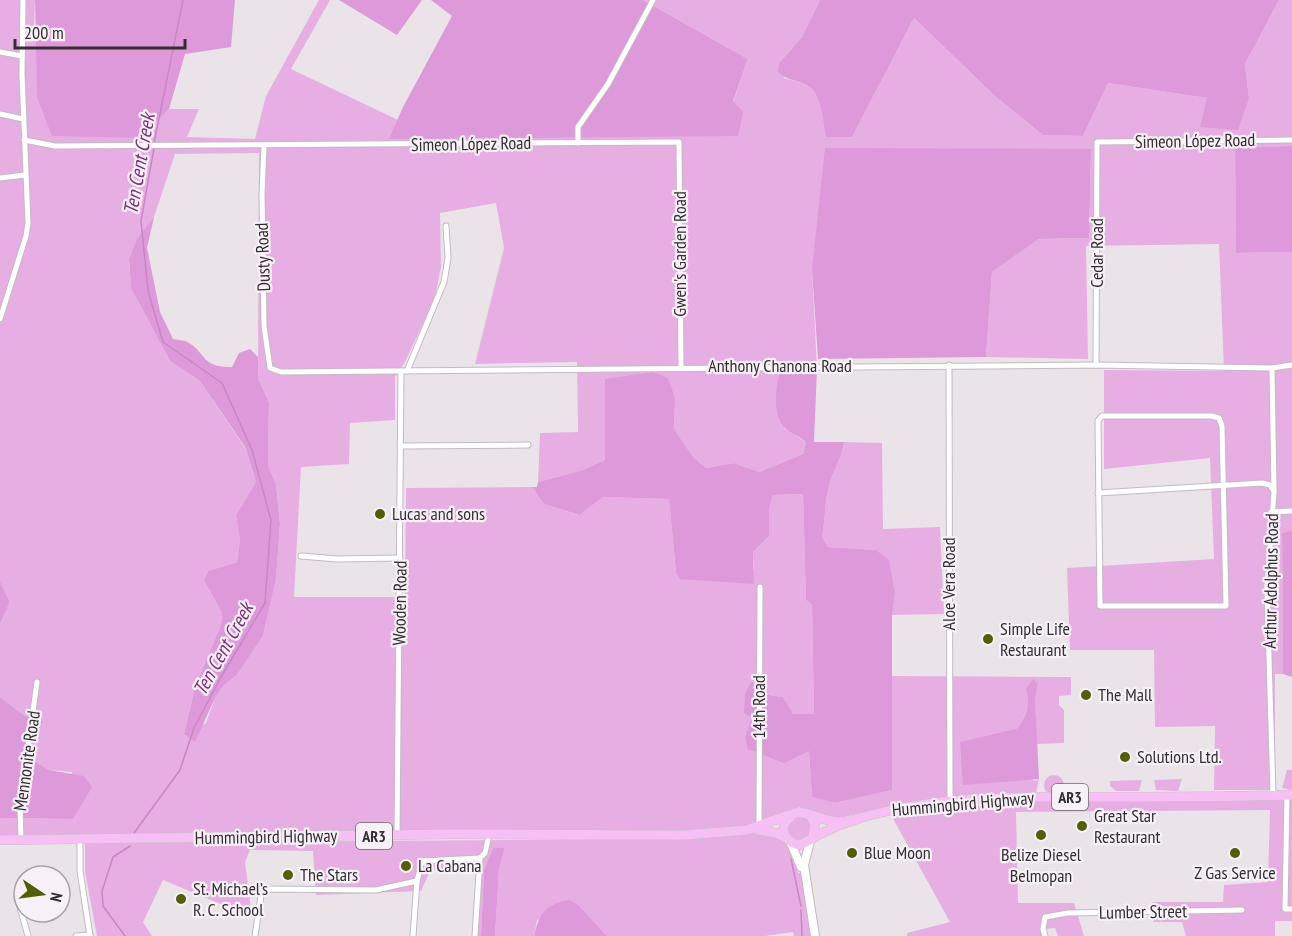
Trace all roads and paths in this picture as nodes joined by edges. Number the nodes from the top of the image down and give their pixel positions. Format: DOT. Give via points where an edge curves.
graph roads {
  1 [pos="23,0"];
  2 [pos="653,0"];
  3 [pos="0,52"];
  4 [pos="22,56"];
  5 [pos="1,115"];
  6 [pos="23,119"];
  7 [pos="24,140"];
  8 [pos="1292,140"];
  9 [pos="578,142"];
  10 [pos="679,142"];
  11 [pos="1097,142"];
  12 [pos="264,146"];
  13 [pos="26,175"];
  14 [pos="0,178"];
  15 [pos="446,226"];
  16 [pos="0,319"];
  17 [pos="949,365"];
  18 [pos="1096,365"];
  19 [pos="1292,365"];
  20 [pos="681,367"];
  21 [pos="270,368"];
  22 [pos="1272,368"];
  23 [pos="404,371"];
  24 [pos="528,445"];
  25 [pos="401,446"];
  26 [pos="1224,487"];
  27 [pos="1274,492"];
  28 [pos="1098,493"];
  29 [pos="1271,512"];
  30 [pos="1292,512"];
  31 [pos="301,556"];
  32 [pos="400,558"];
  33 [pos="760,587"];
  34 [pos="37,682"];
  35 [pos="1273,795"];
  36 [pos="1289,795"];
  37 [pos="950,803"];
  38 [pos="789,815"];
  39 [pos="810,815"];
  40 [pos="851,820"];
  41 [pos="759,827"];
  42 [pos="747,830"];
  43 [pos="397,835"];
  44 [pos="489,835"];
  45 [pos="80,839"];
  46 [pos="0,840"];
  47 [pos="21,840"];
  48 [pos="788,840"];
  49 [pos="811,840"];
  50 [pos="480,858"];
  51 [pos="805,875"];
  52 [pos="417,881"];
  53 [pos="1288,909"];
  54 [pos="1242,910"];
  55 [pos="76,936"];
  56 [pos="90,936"];
  57 [pos="255,936"];
  58 [pos="413,936"];
  59 [pos="475,936"];
  60 [pos="815,936"];
  61 [pos="1045,936"];
  1 -- 4 [label="street"];
  2 -- 9 [label="street" via="608,84 578,127"];
  3 -- 4 [label="street"];
  4 -- 6 [label="street"];
  5 -- 6 [label="street"];
  6 -- 7 [label="street"];
  7 -- 12 [label="street, Simeon López Road" via="55,146"];
  7 -- 13 [label="street"];
  8 -- 11 [label="street, Simeon López Road"];
  9 -- 10 [label="street, Simeon López Road"];
  9 -- 12 [label="street, Simeon López Road"];
  10 -- 20 [label="street, Gwen's Garden Road"];
  11 -- 18 [label="street, Cedar Road"];
  12 -- 21 [label="street, Dusty Road" via="264,326"];
  13 -- 14 [label="street"];
  13 -- 16 [label="street" via="26,236"];
  15 -- 23 [label="street" via="448,258 444,282"];
  17 -- 18 [label="street, Anthony Chanona Road"];
  17 -- 20 [label="street, Anthony Chanona Road"];
  17 -- 37 [label="street, Aloe Vera Road"];
  18 -- 22 [label="street, Anthony Chanona Road"];
  19 -- 22 [label="street, Anthony Chanona Road"];
  20 -- 23 [label="street, Anthony Chanona Road"];
  21 -- 23 [label="street, Anthony Chanona Road" via="281,372"];
  22 -- 27 [label="street, Arthur Adolphus Road"];
  23 -- 25 [label="street, Wooden Road"];
  24 -- 25 [label="street"];
  25 -- 32 [label="street, Wooden Road"];
  26 -- 27 [label="street" via="1262,483 1270,485"];
  26 -- 28 [label="street"];
  26 -- 28 [label="street" via="1219,418 1102,417 1098,421"];
  26 -- 28 [label="street" via="1226,606 1100,606"];
  27 -- 29 [label="street, Arthur Adolphus Road"];
  29 -- 30 [label="street"];
  29 -- 35 [label="street, Arthur Adolphus Road" via="1267,588"];
  31 -- 32 [label="street"];
  32 -- 43 [label="street, Wooden Road"];
  33 -- 41 [label="street, 14th Road"];
  34 -- 47 [label="street, Mennonite Road" via="20,806"];
  35 -- 36 [label="main road, Hummingbird Highway / AR3"];
  35 -- 37 [label="main road, Hummingbird Highway / AR3" via="1004,798"];
  36 -- 53 [label="street"];
  37 -- 40 [label="main road, Hummingbird Highway / AR3"];
  38 -- 39 [label="main road"];
  38 -- 41 [label="main road, Hummingbird Highway / AR3"];
  38 -- 48 [label="main road" via="784,824"];
  39 -- 40 [label="main road, Hummingbird Highway / AR3" via="831,822"];
  39 -- 49 [label="main road" via="815,824"];
  40 -- 49 [label="main road, Hummingbird Highway / AR3"];
  41 -- 42 [label="main road, Hummingbird Highway / AR3"];
  42 -- 44 [label="main road, Hummingbird Highway / AR3" via="685,835"];
  42 -- 48 [label="main road, Hummingbird Highway / AR3" via="770,831"];
  43 -- 44 [label="main road, Hummingbird Highway / AR3"];
  43 -- 45 [label="main road, Hummingbird Highway / AR3"];
  44 -- 50 [label="street"];
  45 -- 47 [label="main road, Hummingbird Highway / AR3"];
  45 -- 56 [label="street" via="80,871"];
  46 -- 47 [label="main road, Hummingbird Highway / AR3"];
  48 -- 49 [label="main road" via="800,844"];
  48 -- 51 [label="main road"];
  49 -- 51 [label="main road" via="804,857"];
  50 -- 52 [label="street" via="426,859 420,865"];
  50 -- 59 [label="street"];
  51 -- 60 [label="main road"];
  52 -- 57 [label="street" via="376,890 265,889"];
  52 -- 58 [label="street"];
  54 -- 61 [label="street, Lumber Street" via="1068,913 1045,917"];
  55 -- 56 [label="street"];
}
